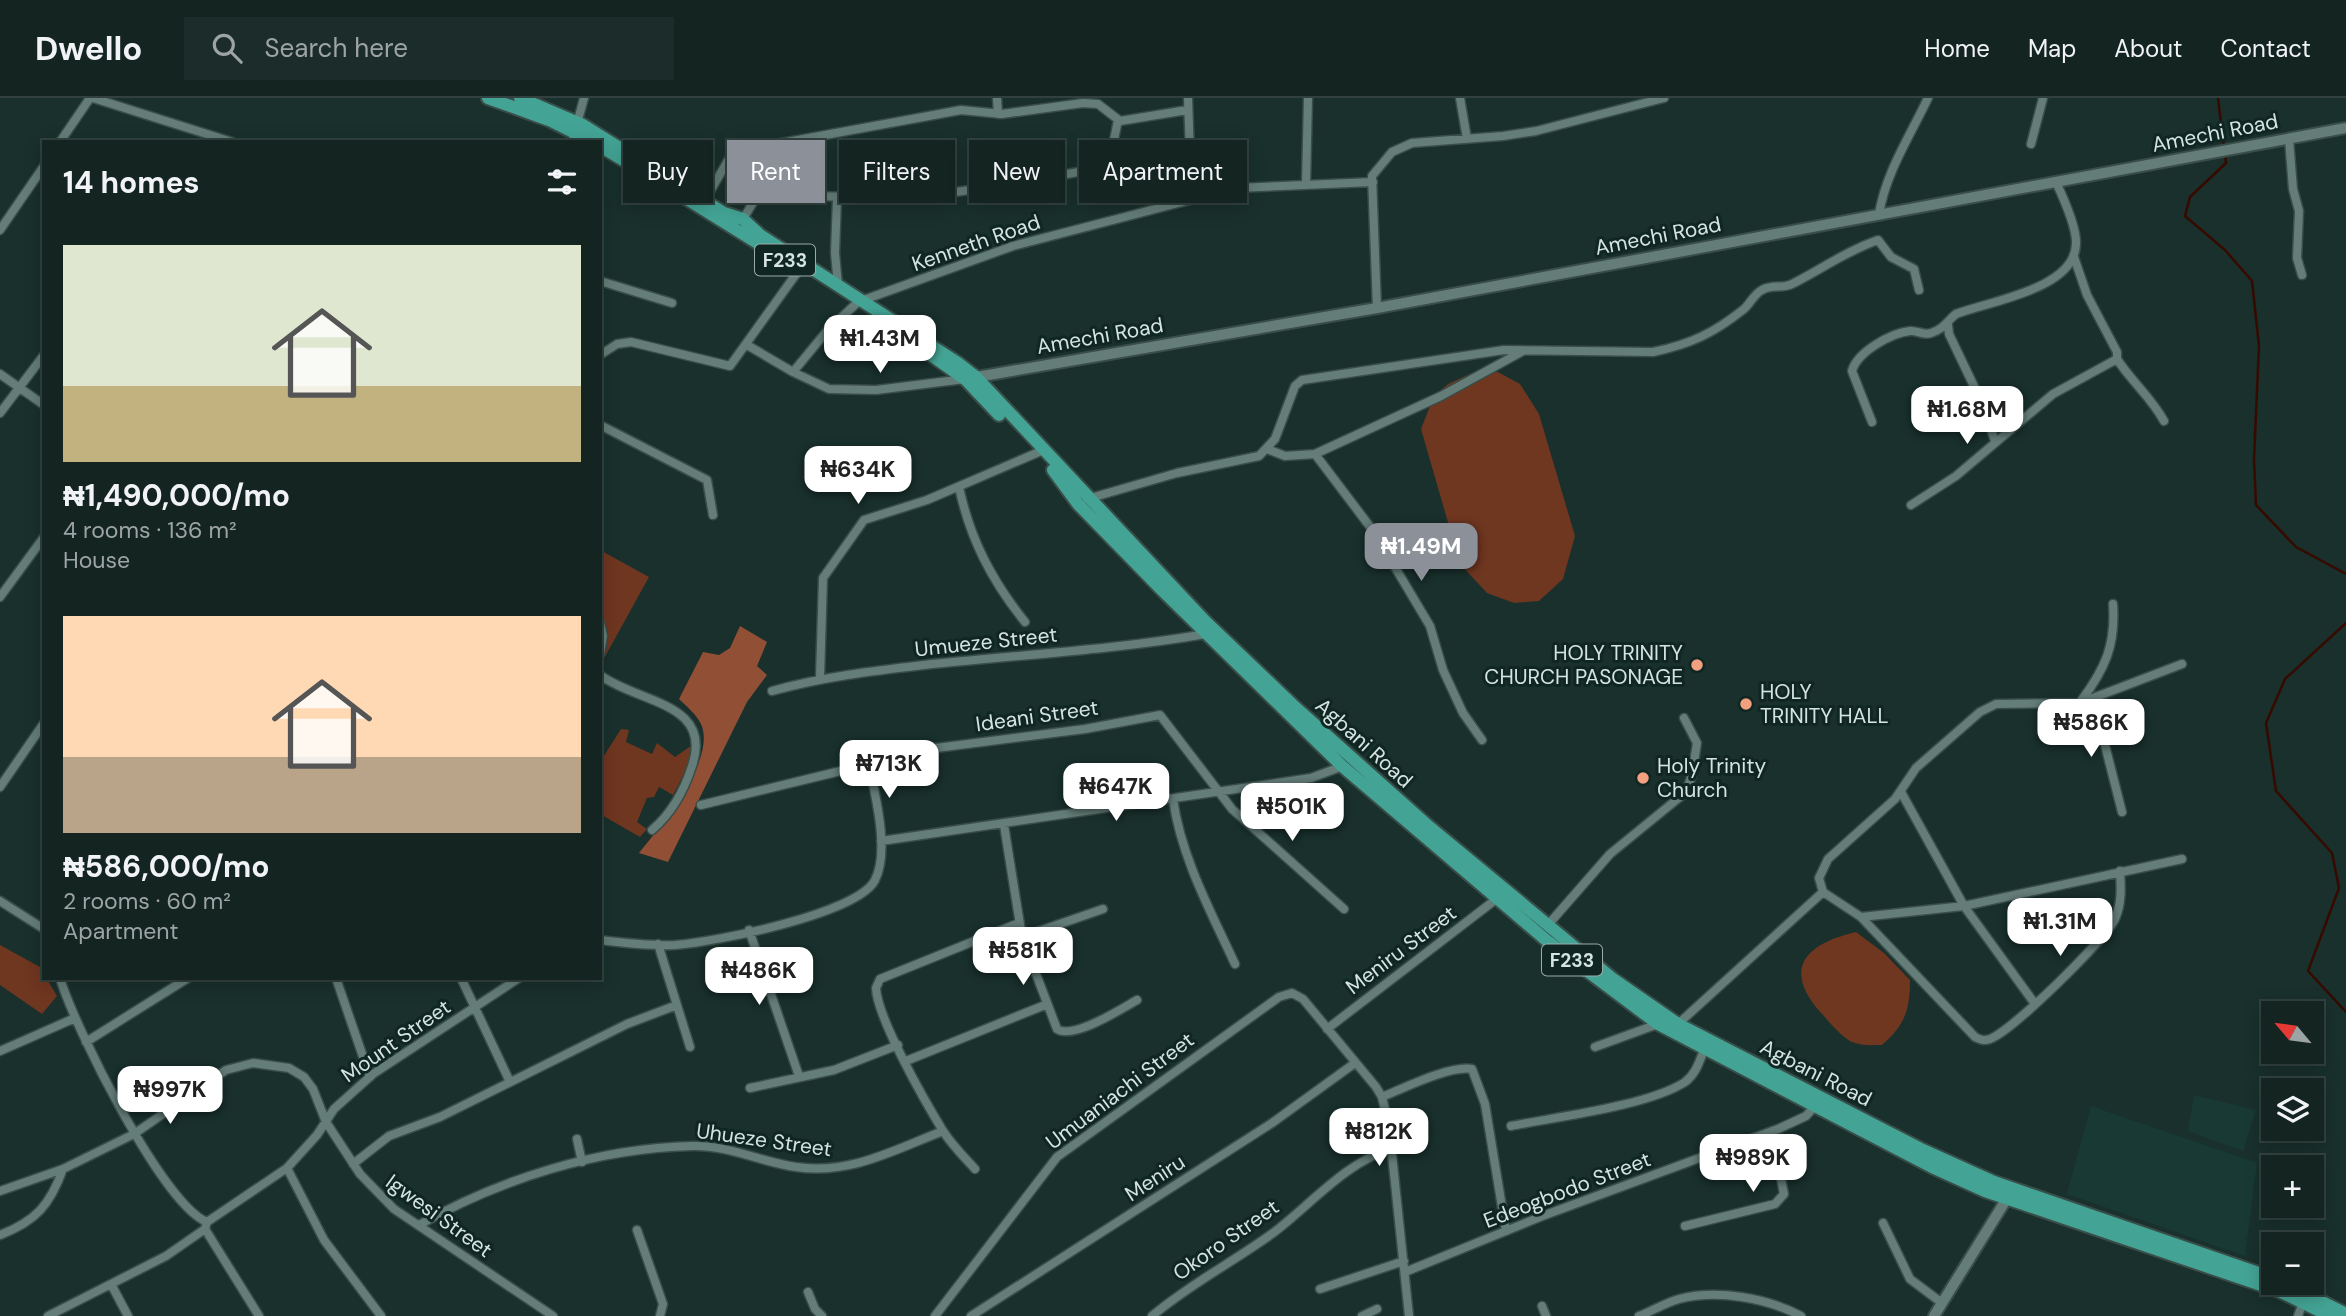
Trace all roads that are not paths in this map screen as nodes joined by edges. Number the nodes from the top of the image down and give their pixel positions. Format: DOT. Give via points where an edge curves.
graph roads {
  1 [pos="91,98"];
  2 [pos="488,98"];
  3 [pos="520,98"];
  4 [pos="584,98"];
  5 [pos="997,98"];
  6 [pos="1188,98"];
  7 [pos="1308,98"];
  8 [pos="1460,98"];
  9 [pos="1664,98"];
  10 [pos="1928,98"];
  11 [pos="2043,98"];
  12 [pos="1187,110"];
  13 [pos="998,114"];
  14 [pos="1118,120"];
  15 [pos="2346,128"];
  16 [pos="575,132"];
  17 [pos="206,133"];
  18 [pos="1467,139"];
  19 [pos="2290,139"];
  20 [pos="61,140"];
  21 [pos="201,140"];
  22 [pos="226,140"];
  23 [pos="1190,140"];
  24 [pos="2031,144"];
  25 [pos="602,146"];
  26 [pos="602,147"];
  27 [pos="623,157"];
  28 [pos="42,169"];
  29 [pos="1373,182"];
  30 [pos="2056,182"];
  31 [pos="713,184"];
  32 [pos="1306,184"];
  33 [pos="1247,187"];
  34 [pos="837,199"];
  35 [pos="709,203"];
  36 [pos="1169,203"];
  37 [pos="1879,214"];
  38 [pos="743,219"];
  39 [pos="0,230"];
  40 [pos="2074,257"];
  41 [pos="799,270"];
  42 [pos="2302,275"];
  43 [pos="602,282"];
  44 [pos="838,285"];
  45 [pos="1919,290"];
  46 [pos="861,301"];
  47 [pos="672,303"];
  48 [pos="1377,308"];
  49 [pos="1948,325"];
  50 [pos="747,345"];
  51 [pos="1524,351"];
  52 [pos="602,354"];
  53 [pos="42,358"];
  54 [pos="2117,359"];
  55 [pos="793,372"];
  56 [pos="0,374"];
  57 [pos="971,378"];
  58 [pos="20,388"];
  59 [pos="42,404"];
  60 [pos="0,413"];
  61 [pos="2164,421"];
  62 [pos="1872,422"];
  63 [pos="602,426"];
  64 [pos="1995,441"];
  65 [pos="1267,449"];
  66 [pos="1039,452"];
  67 [pos="1315,454"];
  68 [pos="959,487"];
  69 [pos="1083,501"];
  70 [pos="1912,505"];
  71 [pos="713,515"];
  72 [pos="42,540"];
  73 [pos="0,597"];
  74 [pos="2113,604"];
  75 [pos="1025,622"];
  76 [pos="1206,634"];
  77 [pos="2182,664"];
  78 [pos="602,676"];
  79 [pos="820,677"];
  80 [pos="772,691"];
  81 [pos="2093,698"];
  82 [pos="2080,703"];
  83 [pos="1684,718"];
  84 [pos="42,726"];
  85 [pos="1482,740"];
  86 [pos="1356,762"];
  87 [pos="869,764"];
  88 [pos="1342,766"];
  89 [pos="0,787"];
  90 [pos="1221,792"];
  91 [pos="1901,792"];
  92 [pos="1173,799"];
  93 [pos="701,805"];
  94 [pos="2122,812"];
  95 [pos="1004,825"];
  96 [pos="652,830"];
  97 [pos="881,841"];
  98 [pos="2182,859"];
  99 [pos="2120,871"];
  100 [pos="1823,892"];
  101 [pos="1501,895"];
  102 [pos="0,901"];
  103 [pos="1964,906"];
  104 [pos="1103,909"];
  105 [pos="1344,909"];
  106 [pos="1861,917"];
  107 [pos="1019,923"];
  108 [pos="1547,926"];
  109 [pos="42,928"];
  110 [pos="749,930"];
  111 [pos="1022,937"];
  112 [pos="602,940"];
  113 [pos="658,944"];
  114 [pos="1235,964"];
  115 [pos="62,980"];
  116 [pos="185,980"];
  117 [pos="337,980"];
  118 [pos="462,980"];
  119 [pos="516,980"];
  120 [pos="1137,1000"];
  121 [pos="2035,1004"];
  122 [pos="677,1005"];
  123 [pos="1045,1005"];
  124 [pos="476,1007"];
  125 [pos="75,1018"];
  126 [pos="1658,1024"];
  127 [pos="1678,1024"];
  128 [pos="1327,1029"];
  129 [pos="86,1042"];
  130 [pos="898,1045"];
  131 [pos="690,1047"];
  132 [pos="1595,1047"];
  133 [pos="1704,1050"];
  134 [pos="0,1051"];
  135 [pos="906,1061"];
  136 [pos="1355,1063"];
  137 [pos="799,1076"];
  138 [pos="370,1077"];
  139 [pos="510,1082"];
  140 [pos="750,1088"];
  141 [pos="1382,1097"];
  142 [pos="1815,1106"];
  143 [pos="326,1122"];
  144 [pos="1511,1126"];
  145 [pos="943,1130"];
  146 [pos="1772,1131"];
  147 [pos="134,1134"];
  148 [pos="577,1139"];
  149 [pos="1391,1149"];
  150 [pos="582,1162"];
  151 [pos="353,1164"];
  152 [pos="287,1168"];
  153 [pos="64,1169"];
  154 [pos="975,1169"];
  155 [pos="0,1191"];
  156 [pos="2010,1195"];
  157 [pos="1883,1223"];
  158 [pos="419,1225"];
  159 [pos="206,1226"];
  160 [pos="1685,1226"];
  161 [pos="637,1230"];
  162 [pos="1506,1231"];
  163 [pos="0,1235"];
  164 [pos="1404,1261"];
  165 [pos="1405,1272"];
  166 [pos="2261,1274"];
  167 [pos="111,1283"];
  168 [pos="1320,1289"];
  169 [pos="807,1292"];
  170 [pos="2309,1295"];
  171 [pos="2302,1302"];
  172 [pos="1942,1303"];
  173 [pos="1542,1306"];
  174 [pos="1377,1309"];
  175 [pos="2346,1314"];
  176 [pos="47,1316"];
  177 [pos="128,1316"];
  178 [pos="259,1316"];
  179 [pos="381,1316"];
  180 [pos="554,1316"];
  181 [pos="660,1316"];
  182 [pos="822,1316"];
  183 [pos="935,1316"];
  184 [pos="971,1316"];
  185 [pos="1152,1316"];
  186 [pos="1362,1316"];
  187 [pos="1409,1316"];
  188 [pos="1546,1316"];
  189 [pos="1639,1316"];
  190 [pos="1801,1316"];
  191 [pos="1934,1316"];
  192 [pos="2298,1316"];
  193 [pos="2330,1316"];
  1 -- 17 [label="street"];
  1 -- 20 [label="street"];
  2 -- 16 [label="main road, Agbani Road / F233"];
  3 -- 16 [label="main road, Agbani Road / F233"];
  4 -- 16 [label="street"];
  5 -- 13 [label="street"];
  6 -- 12 [label="street"];
  7 -- 32 [label="street"];
  8 -- 18 [label="street"];
  9 -- 18 [label="street" via="1535,131"];
  10 -- 37 [label="street" via="1905,139"];
  11 -- 24 [label="street"];
  12 -- 14 [label="street"];
  12 -- 23 [label="street"];
  13 -- 14 [label="street" via="1083,103 1098,104"];
  13 -- 31 [label="street" via="961,110 736,151"];
  14 -- 34 [label="street" via="1105,166 943,195"];
  15 -- 19 [label="main road, Amechi Road"];
  17 -- 21 [label="street"];
  17 -- 22 [label="street"];
  18 -- 29 [label="street" via="1399,148 1379,164"];
  19 -- 30 [label="main road, Amechi Road"];
  19 -- 42 [label="street"];
  25 -- 27 [label="main road, Agbani Road / F233"];
  26 -- 41 [label="main road, Agbani Road / F233"];
  28 -- 39 [label="street"];
  29 -- 32 [label="street, Kenneth Road"];
  29 -- 48 [label="street"];
  30 -- 37 [label="main road, Amechi Road"];
  30 -- 40 [label="street" via="2075,233"];
  32 -- 33 [label="street, Kenneth Road"];
  34 -- 38 [label="street" via="761,196"];
  34 -- 44 [label="street"];
  35 -- 38 [label="main road, Agbani Road / F233"];
  36 -- 46 [label="street, Kenneth Road" via="1026,242"];
  37 -- 48 [label="main road, Amechi Road"];
  38 -- 44 [label="main road, Agbani Road / F233"];
  40 -- 49 [label="street" via="2066,270 2049,282 1956,314"];
  40 -- 54 [label="street"];
  41 -- 46 [label="main road, Agbani Road / F233"];
  41 -- 50 [label="street"];
  43 -- 47 [label="street"];
  44 -- 46 [label="main road, Agbani Road / F233"];
  45 -- 51 [label="street" via="1914,269 1891,257 1878,240 1833,258 1789,286 1760,291 1746,308 1698,341 1653,352"];
  46 -- 55 [label="street" via="827,331"];
  46 -- 57 [label="main road, Agbani Road / F233"];
  48 -- 57 [label="main road, Amechi Road"];
  49 -- 62 [label="street" via="1927,334 1913,330 1898,334 1855,362 1853,376"];
  49 -- 64 [label="street"];
  50 -- 52 [label="street" via="726,367 631,342"];
  50 -- 55 [label="street"];
  51 -- 65 [label="street" via="1430,359 1302,380 1295,386"];
  51 -- 67 [label="street" via="1441,396"];
  53 -- 58 [label="street"];
  54 -- 61 [label="street" via="2132,382 2152,399"];
  54 -- 64 [label="street" via="2053,394"];
  55 -- 57 [label="street" via="829,389 876,390"];
  56 -- 58 [label="street"];
  57 -- 66 [label="main road, Agbani Road / F233"];
  57 -- 69 [label="main road, Agbani Road / F233"];
  58 -- 59 [label="street"];
  58 -- 60 [label="street"];
  63 -- 71 [label="street" via="707,480"];
  64 -- 70 [label="street" via="1956,476"];
  65 -- 67 [label="street" via="1285,456"];
  65 -- 69 [label="street" via="1249,460 1177,473"];
  66 -- 68 [label="street"];
  66 -- 69 [label="main road, Agbani Road / F233"];
  67 -- 85 [label="street" via="1374,532 1430,626 1443,670"];
  68 -- 75 [label="street" via="976,549"];
  68 -- 79 [label="street" via="867,518 828,567 822,586"];
  69 -- 76 [label="main road, Agbani Road / F233"];
  69 -- 86 [label="main road, Agbani Road / F233"];
  72 -- 73 [label="street"];
  74 -- 82 [label="street" via="2115,628 2108,657"];
  76 -- 79 [label="street, Umueze Street" via="1119,648"];
  76 -- 88 [label="main road, Agbani Road / F233"];
  77 -- 81 [label="street"];
  78 -- 96 [label="street" via="683,717 696,731 686,784 664,820"];
  79 -- 80 [label="street, Umueze Street"];
  81 -- 82 [label="street"];
  81 -- 94 [label="street"];
  82 -- 91 [label="street" via="1996,704 1980,712 1916,768"];
  83 -- 108 [label="street" via="1697,743 1686,792 1610,854"];
  84 -- 89 [label="street"];
  86 -- 88 [label="street"];
  86 -- 101 [label="main road, Agbani Road / F233"];
  87 -- 90 [label="street, Ideani Street" via="905,752 1158,715"];
  87 -- 93 [label="street, Ideani Street"];
  87 -- 97 [label="street"];
  88 -- 90 [label="street" via="1311,778"];
  88 -- 101 [label="main road, Agbani Road / F233"];
  90 -- 92 [label="street"];
  90 -- 105 [label="street" via="1252,829"];
  91 -- 100 [label="street" via="1828,859 1819,878"];
  91 -- 103 [label="street"];
  92 -- 95 [label="street"];
  92 -- 114 [label="street" via="1181,837"];
  95 -- 97 [label="street"];
  95 -- 107 [label="street"];
  97 -- 110 [label="street" via="879,873 862,895 808,918"];
  98 -- 99 [label="street"];
  99 -- 103 [label="street"];
  99 -- 121 [label="street" via="2121,896 2114,921"];
  100 -- 106 [label="street"];
  100 -- 127 [label="street"];
  101 -- 108 [label="main road, Agbani Road / F233"];
  101 -- 126 [label="main road, Agbani Road / F233" via="1546,940"];
  101 -- 128 [label="street, Meniru Street"];
  102 -- 109 [label="street"];
  103 -- 106 [label="street"];
  103 -- 121 [label="street"];
  104 -- 111 [label="street"];
  106 -- 121 [label="street" via="1979,1039 1994,1037"];
  107 -- 111 [label="street"];
  107 -- 130 [label="street" via="880,979 876,992"];
  108 -- 127 [label="main road, Agbani Road / F233"];
  110 -- 113 [label="street" via="684,944"];
  110 -- 137 [label="street"];
  111 -- 123 [label="street"];
  112 -- 113 [label="street"];
  113 -- 122 [label="street"];
  115 -- 125 [label="street"];
  116 -- 129 [label="street"];
  117 -- 138 [label="street"];
  118 -- 124 [label="street"];
  119 -- 124 [label="street, Mount Street"];
  120 -- 123 [label="street" via="1095,1023 1064,1032 1057,1029"];
  122 -- 131 [label="street"];
  122 -- 139 [label="street" via="627,1024"];
  123 -- 135 [label="street"];
  124 -- 138 [label="street, Mount Street"];
  124 -- 139 [label="street"];
  125 -- 129 [label="street"];
  125 -- 134 [label="street"];
  126 -- 132 [label="street"];
  126 -- 133 [label="main road, Agbani Road / F233"];
  127 -- 156 [label="main road, Agbani Road / F233"];
  128 -- 136 [label="street, Umuaniachi Street"];
  128 -- 183 [label="street, Umuaniachi Street" via="1300,996 1286,994 1106,1119 1046,1169"];
  129 -- 147 [label="street"];
  130 -- 135 [label="street"];
  130 -- 137 [label="street" via="834,1070"];
  133 -- 142 [label="main road, Agbani Road / F233"];
  133 -- 144 [label="street" via="1691,1077 1669,1090 1607,1108"];
  135 -- 145 [label="street"];
  136 -- 141 [label="street, Umuaniachi Street"];
  136 -- 184 [label="street, Meniru" via="1272,1123"];
  137 -- 140 [label="street"];
  138 -- 143 [label="street, Mount Street"];
  139 -- 151 [label="street" via="440,1118 389,1136"];
  141 -- 149 [label="street"];
  141 -- 162 [label="street" via="1427,1079 1472,1069 1487,1111"];
  142 -- 146 [label="street, Edeogbodo Street" via="1806,1116"];
  142 -- 156 [label="main road, Agbani Road / F233" via="1931,1167"];
  143 -- 147 [label="street, Igwesi Street" via="313,1088 299,1073 253,1063 226,1070"];
  143 -- 151 [label="street, Igwesi Street"];
  143 -- 152 [label="street, Mount Street"];
  145 -- 150 [label="street, Uhueze Street" via="847,1168 798,1167 692,1146"];
  145 -- 154 [label="street"];
  146 -- 160 [label="street" via="1784,1194 1781,1199"];
  146 -- 162 [label="street, Edeogbodo Street"];
  147 -- 153 [label="street, Igwesi Street"];
  147 -- 159 [label="street"];
  148 -- 150 [label="street"];
  149 -- 164 [label="street"];
  149 -- 185 [label="street, Okoro Street" via="1362,1163 1276,1231"];
  150 -- 158 [label="street, Uhueze Street" via="503,1185"];
  151 -- 158 [label="street, Igwesi Street" via="376,1193"];
  152 -- 159 [label="street, Mount Street"];
  152 -- 179 [label="street" via="324,1240"];
  153 -- 155 [label="street, Igwesi Street"];
  153 -- 163 [label="street" via="47,1205 20,1227"];
  156 -- 166 [label="main road, Agbani Road / F233"];
  156 -- 171 [label="main road, Agbani Road / F233"];
  156 -- 172 [label="main road"];
  157 -- 172 [label="street" via="1910,1279"];
  158 -- 180 [label="street, Igwesi Street"];
  159 -- 167 [label="street, Mount Street" via="166,1256"];
  159 -- 178 [label="street"];
  161 -- 181 [label="street" via="663,1304"];
  162 -- 165 [label="street, Edeogbodo Street"];
  164 -- 165 [label="street"];
  164 -- 168 [label="street"];
  165 -- 187 [label="street"];
  167 -- 176 [label="street, Mount Street"];
  167 -- 177 [label="street"];
  169 -- 182 [label="street"];
  170 -- 175 [label="main road"];
  171 -- 192 [label="street"];
  171 -- 193 [label="main road, Agbani Road / F233"];
  172 -- 191 [label="main road"];
  173 -- 188 [label="street"];
  174 -- 186 [label="street"];
  189 -- 190 [label="street" via="1679,1299 1703,1297 1764,1301"];
}
